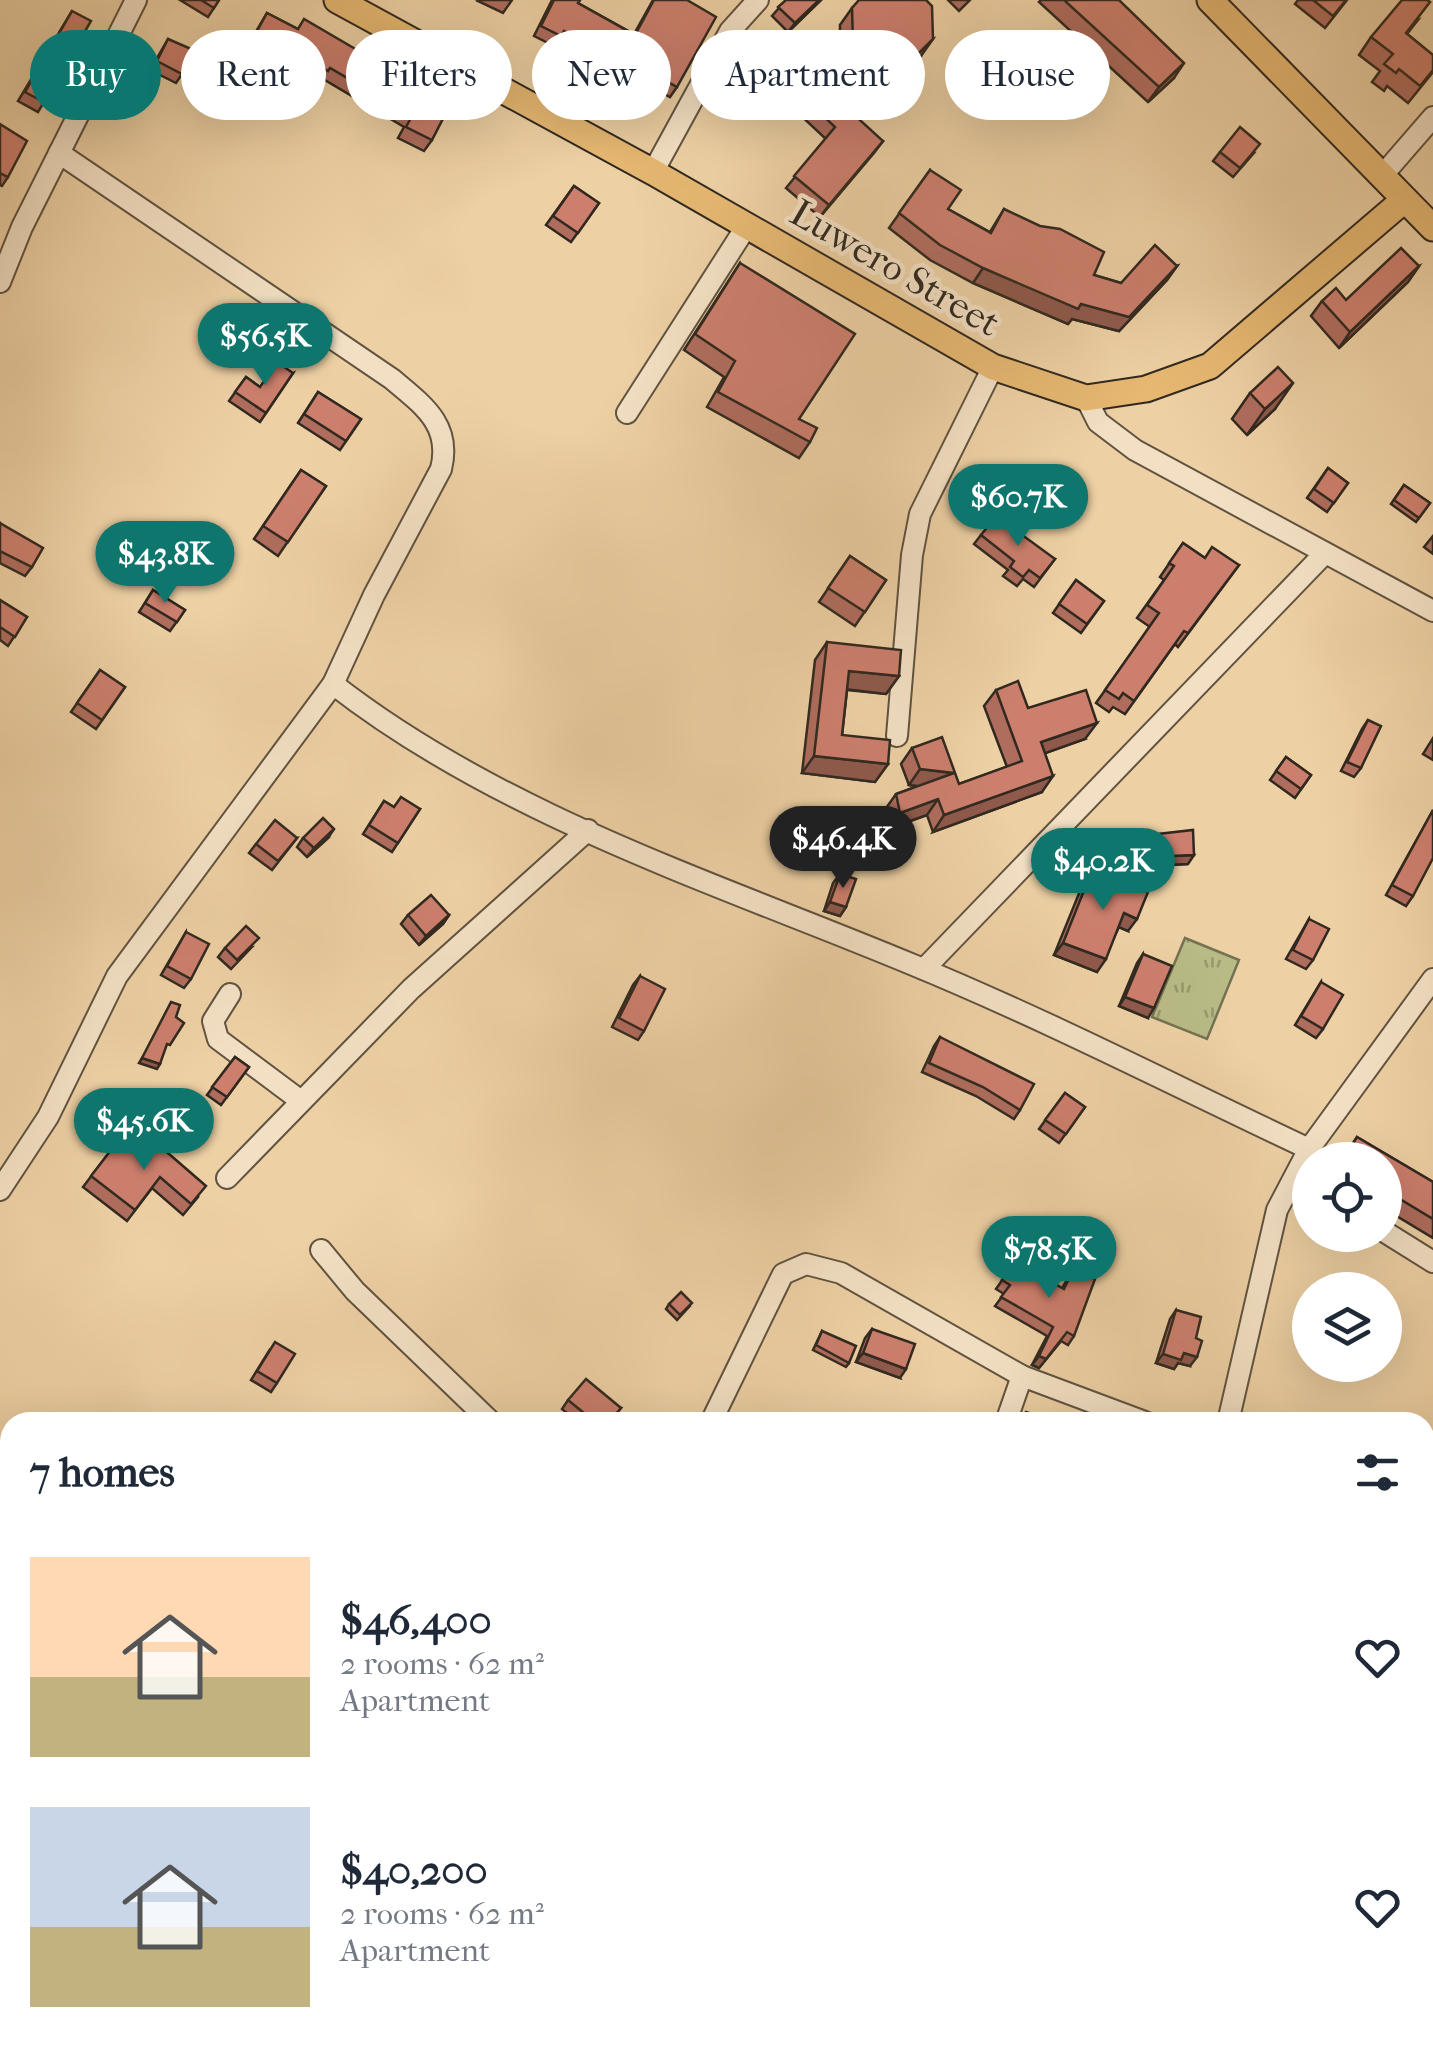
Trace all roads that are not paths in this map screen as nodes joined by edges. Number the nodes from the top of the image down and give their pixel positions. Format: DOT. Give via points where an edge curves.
graph roads {
  1 [pos="136,0"];
  2 [pos="337,0"];
  3 [pos="1210,0"];
  4 [pos="748,3"];
  5 [pos="1433,117"];
  6 [pos="59,153"];
  7 [pos="653,172"];
  8 [pos="1381,177"];
  9 [pos="1404,200"];
  10 [pos="746,227"];
  11 [pos="1433,228"];
  12 [pos="0,282"];
  13 [pos="993,367"];
  14 [pos="1086,398"];
  15 [pos="627,413"];
  16 [pos="1325,553"];
  17 [pos="1433,611"];
  18 [pos="333,684"];
  19 [pos="897,736"];
  20 [pos="588,830"];
  21 [pos="924,969"];
  22 [pos="1433,979"];
  23 [pos="230,994"];
  24 [pos="301,1101"];
  25 [pos="1294,1142"];
  26 [pos="1314,1142"];
  27 [pos="228,1178"];
  28 [pos="0,1190"];
  29 [pos="1292,1193"];
  30 [pos="1402,1243"];
  31 [pos="321,1250"];
  32 [pos="1433,1262"];
  33 [pos="1022,1376"];
  34 [pos="480,1412"];
  35 [pos="716,1412"];
  36 [pos="1009,1412"];
  37 [pos="1118,1412"];
  38 [pos="1230,1412"];
  1 -- 6 [label="street"];
  2 -- 7 [label="main road, Luwero Street"];
  3 -- 8 [label="main road"];
  4 -- 7 [label="street"];
  5 -- 8 [label="street"];
  6 -- 12 [label="street"];
  6 -- 18 [label="street" via="392,379 436,420 445,452 441,469"];
  7 -- 10 [label="main road, Luwero Street"];
  8 -- 9 [label="main road"];
  9 -- 11 [label="main road"];
  9 -- 14 [label="main road, Luwero Street" via="1210,366 1146,389"];
  10 -- 13 [label="main road, Luwero Street"];
  10 -- 15 [label="street"];
  13 -- 14 [label="main road, Luwero Street"];
  13 -- 19 [label="street" via="920,514"];
  14 -- 16 [label="street" via="1098,422 1135,450"];
  16 -- 17 [label="street"];
  16 -- 21 [label="street"];
  18 -- 20 [label="street" via="422,748"];
  18 -- 28 [label="street" via="117,976 48,1117"];
  20 -- 21 [label="street"];
  20 -- 24 [label="street" via="412,989"];
  21 -- 25 [label="street"];
  22 -- 26 [label="street"];
  23 -- 24 [label="street" via="213,1021 218,1039"];
  24 -- 27 [label="street"];
  29 -- 38 [label="street" via="1277,1210"];
  30 -- 32 [label="street"];
  31 -- 34 [label="street"];
  33 -- 35 [label="street" via="841,1273 806,1264 783,1274"];
  33 -- 36 [label="street"];
  33 -- 37 [label="street"];
}
